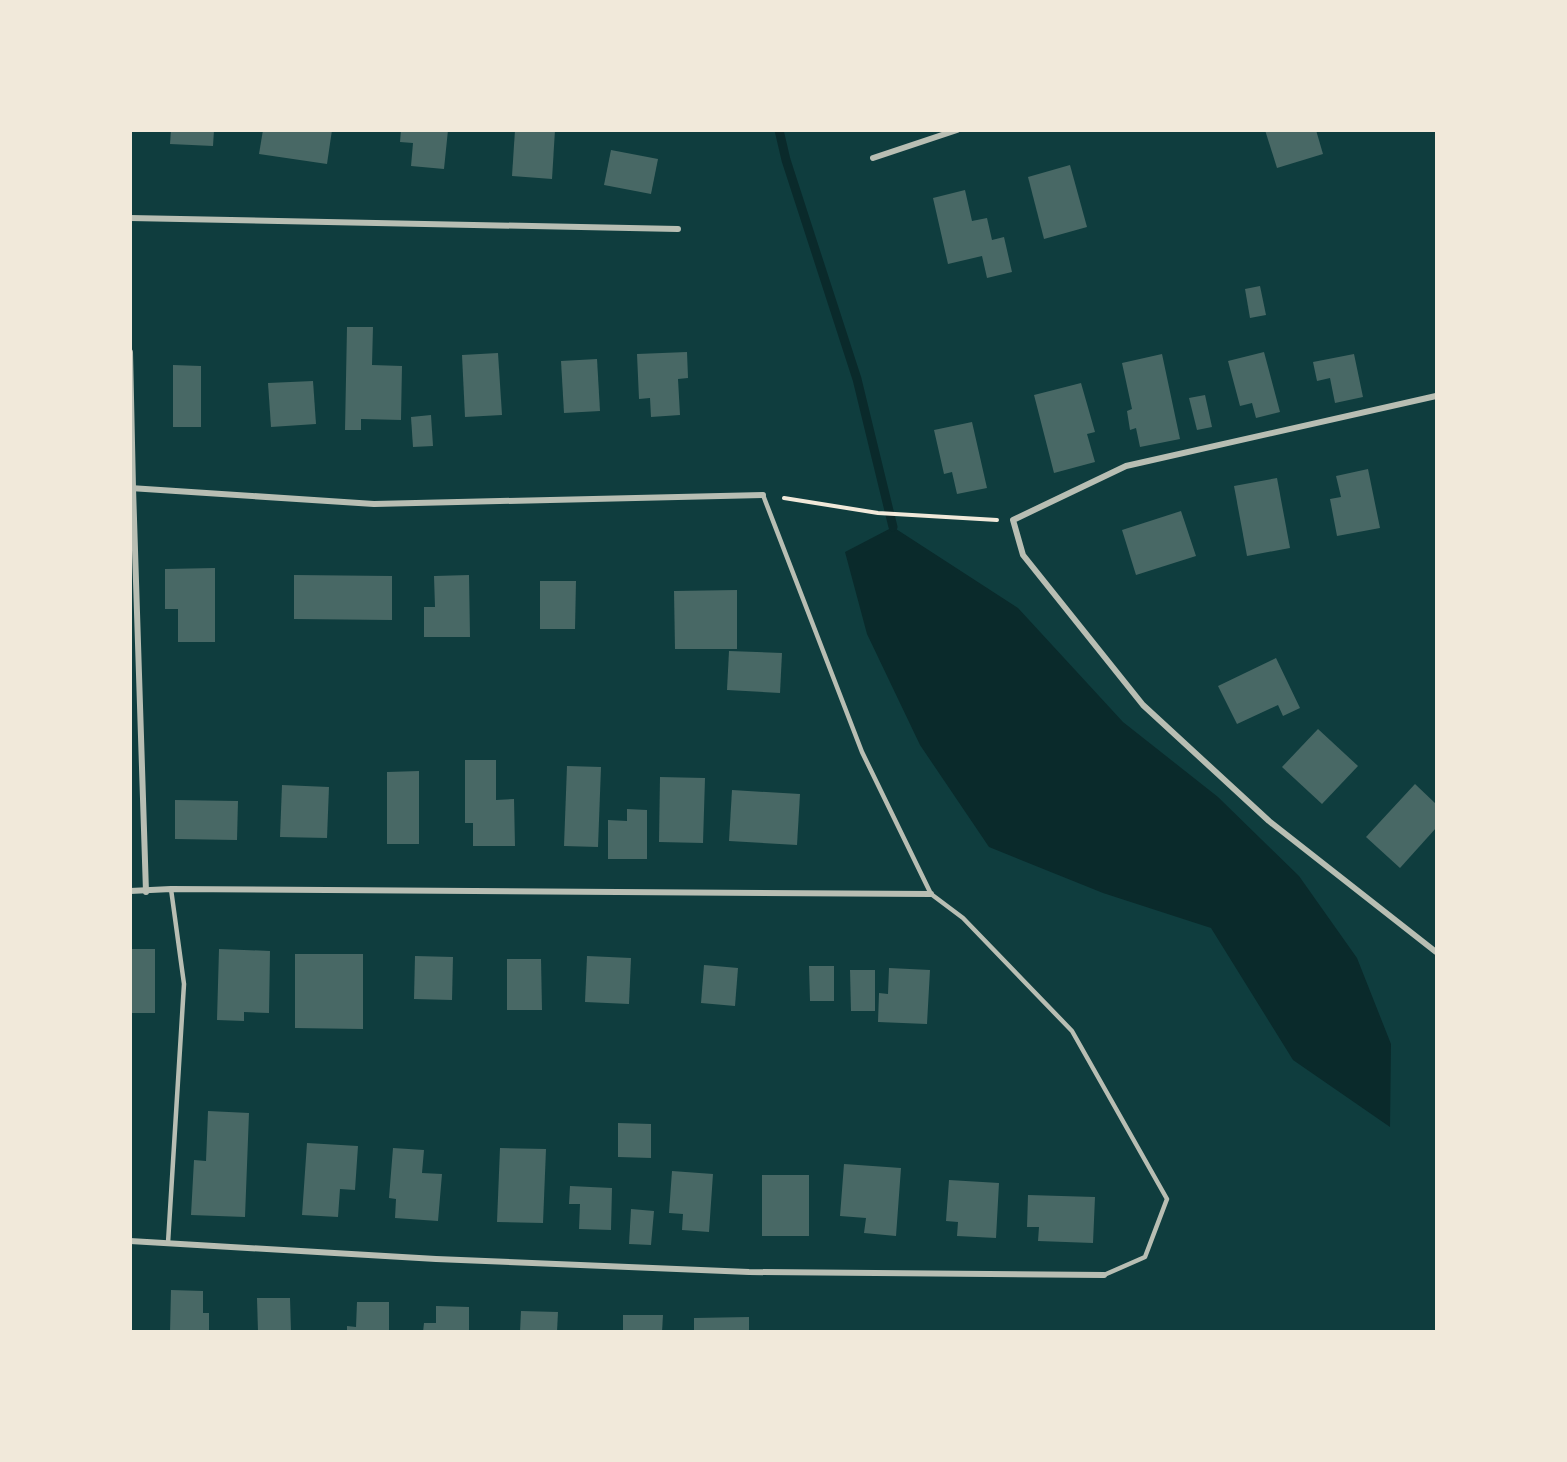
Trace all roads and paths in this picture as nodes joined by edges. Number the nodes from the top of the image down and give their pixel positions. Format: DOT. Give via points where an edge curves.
graph roads {
  1 [pos="957,130"];
  2 [pos="873,158"];
  3 [pos="130,218"];
  4 [pos="678,229"];
  5 [pos="130,352"];
  6 [pos="1437,396"];
  7 [pos="131,488"];
  8 [pos="763,495"];
  9 [pos="1013,520"];
  10 [pos="171,889"];
  11 [pos="130,891"];
  12 [pos="146,892"];
  13 [pos="931,894"];
  14 [pos="1437,952"];
  15 [pos="130,1241"];
  16 [pos="168,1243"];
  17 [pos="1104,1275"];
  1 -- 2 [label="street"];
  3 -- 4 [label="street"];
  5 -- 7 [label="street"];
  6 -- 9 [label="street" via="1126,466"];
  7 -- 8 [label="street" via="374,504"];
  7 -- 12 [label="street"];
  8 -- 9 [label="path" via="878,513"];
  8 -- 13 [label="lane" via="862,752"];
  9 -- 14 [label="street" via="1023,555 1143,705 1269,821"];
  10 -- 12 [label="street"];
  10 -- 13 [label="street"];
  10 -- 16 [label="lane" via="184,984"];
  11 -- 12 [label="street"];
  13 -- 17 [label="lane" via="963,918 1072,1031 1167,1199 1144,1257"];
  15 -- 16 [label="street"];
  16 -- 17 [label="street" via="749,1272"];
}
